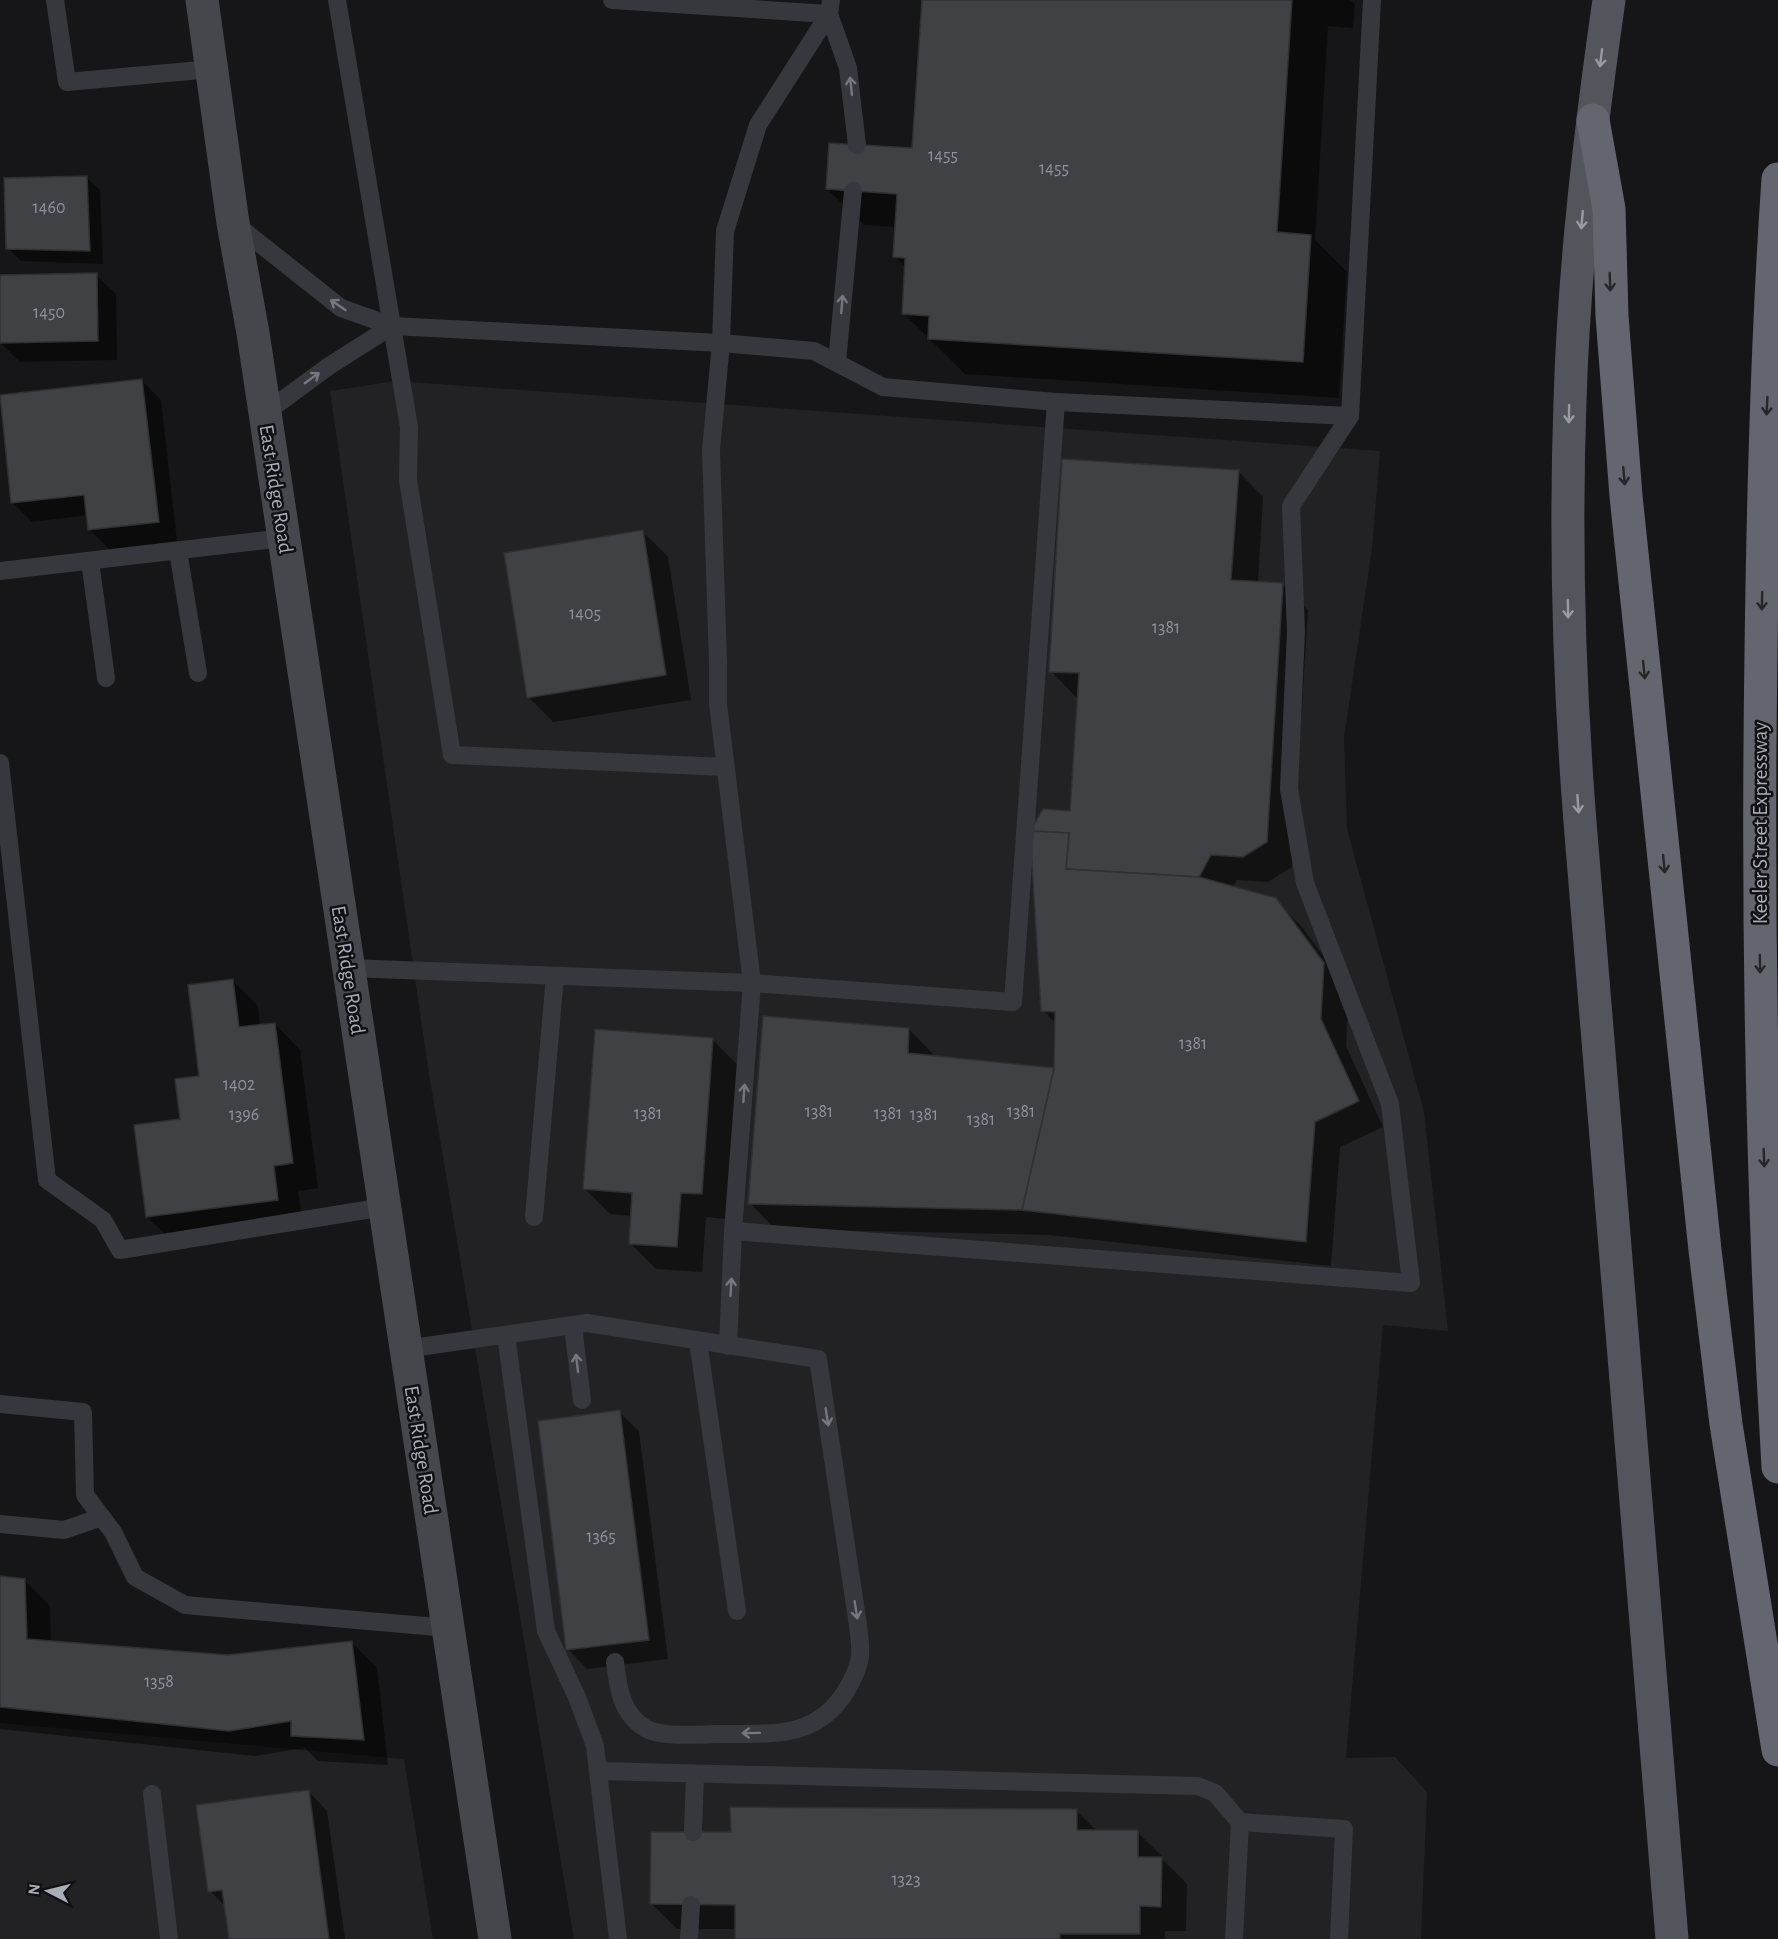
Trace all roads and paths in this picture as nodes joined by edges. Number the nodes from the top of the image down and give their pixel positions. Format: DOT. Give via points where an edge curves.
graph roads {
  1 [pos="55,0"];
  2 [pos="202,0"];
  3 [pos="337,0"];
  4 [pos="612,0"];
  5 [pos="1372,0"];
  6 [pos="1609,0"];
  7 [pos="830,7"];
  8 [pos="212,69"];
  9 [pos="1593,120"];
  10 [pos="857,144"];
  11 [pos="1778,179"];
  12 [pos="853,191"];
  13 [pos="233,223"];
  14 [pos="392,326"];
  15 [pos="720,343"];
  16 [pos="837,362"];
  17 [pos="1056,402"];
  18 [pos="265,413"];
  19 [pos="1350,416"];
  20 [pos="284,538"];
  21 [pos="178,550"];
  22 [pos="90,561"];
  23 [pos="0,571"];
  24 [pos="198,674"];
  25 [pos="106,678"];
  26 [pos="0,763"];
  27 [pos="725,767"];
  28 [pos="348,968"];
  29 [pos="555,976"];
  30 [pos="752,983"];
  31 [pos="384,1208"];
  32 [pos="534,1217"];
  33 [pos="733,1232"];
  34 [pos="573,1326"];
  35 [pos="506,1335"];
  36 [pos="698,1341"];
  37 [pos="728,1346"];
  38 [pos="405,1349"];
  39 [pos="582,1400"];
  40 [pos="0,1404"];
  41 [pos="1778,1467"];
  42 [pos="102,1517"];
  43 [pos="0,1524"];
  44 [pos="737,1611"];
  45 [pos="448,1628"];
  46 [pos="615,1662"];
  47 [pos="1778,1750"];
  48 [pos="599,1772"];
  49 [pos="694,1774"];
  50 [pos="152,1794"];
  51 [pos="1240,1822"];
  52 [pos="693,1832"];
  53 [pos="691,1905"];
  54 [pos="169,1939"];
  55 [pos="495,1939"];
  56 [pos="618,1939"];
  57 [pos="690,1939"];
  58 [pos="1234,1939"];
  59 [pos="1339,1939"];
  60 [pos="1672,1939"];
  1 -- 8 [label="lane" via="68,82"];
  2 -- 8 [label="main road, East Ridge Road"];
  3 -- 14 [label="lane"];
  4 -- 7 [label="lane"];
  5 -- 19 [label="lane"];
  6 -- 9 [label="main road, one-way"];
  10 -- 7 [label="lane, one-way" via="849,68"];
  7 -- 15 [label="lane" via="758,125 725,231"];
  8 -- 13 [label="main road, East Ridge Road"];
  9 -- 47 [label="highway, one-way" via="1609,209 1612,327 1624,474 1711,1306"];
  9 -- 60 [label="main road, one-way" via="1570,400 1570,684"];
  11 -- 41 [label="highway, Keeler Street Expressway, one-way" via="1764,473 1759,826 1763,1109"];
  16 -- 12 [label="lane, one-way"];
  14 -- 13 [label="lane, one-way" via="341,308"];
  13 -- 18 [label="main road, East Ridge Road"];
  14 -- 15 [label="lane"];
  18 -- 14 [label="lane, one-way"];
  14 -- 27 [label="lane" via="409,427 408,480 452,755"];
  15 -- 16 [label="lane" via="814,351"];
  15 -- 27 [label="lane" via="711,450 717,704"];
  16 -- 17 [label="lane" via="883,387"];
  17 -- 19 [label="lane"];
  17 -- 30 [label="lane" via="1012,1002"];
  18 -- 20 [label="main road, East Ridge Road"];
  19 -- 33 [label="lane" via="1292,506 1296,631 1289,789 1305,883 1390,1104 1411,1283"];
  20 -- 21 [label="lane"];
  20 -- 28 [label="main road, East Ridge Road"];
  21 -- 22 [label="lane"];
  21 -- 24 [label="lane"];
  22 -- 23 [label="lane"];
  22 -- 25 [label="lane"];
  26 -- 31 [label="lane" via="47,1180 103,1220 120,1250"];
  27 -- 30 [label="lane"];
  28 -- 29 [label="lane"];
  28 -- 31 [label="main road, East Ridge Road"];
  29 -- 30 [label="lane"];
  29 -- 32 [label="lane"];
  33 -- 30 [label="lane, one-way"];
  31 -- 38 [label="main road, East Ridge Road"];
  37 -- 33 [label="lane, one-way"];
  34 -- 35 [label="lane"];
  34 -- 36 [label="lane" via="587,1323"];
  39 -- 34 [label="lane, one-way"];
  35 -- 38 [label="lane"];
  35 -- 48 [label="lane" via="546,1631 578,1697 595,1746"];
  36 -- 37 [label="lane"];
  36 -- 44 [label="lane"];
  37 -- 46 [label="lane, one-way" via="818,1359 858,1625 860,1657 852,1681 838,1705 821,1720 799,1729 672,1735 647,1729 631,1715 620,1697"];
  38 -- 45 [label="main road, East Ridge Road"];
  40 -- 42 [label="lane" via="83,1412 85,1496"];
  42 -- 43 [label="lane" via="64,1530"];
  42 -- 45 [label="lane" via="135,1577 185,1605"];
  45 -- 55 [label="main road, East Ridge Road"];
  48 -- 49 [label="lane"];
  48 -- 56 [label="lane"];
  49 -- 51 [label="lane" via="1198,1786 1215,1793"];
  49 -- 52 [label="lane"];
  50 -- 54 [label="lane"];
  51 -- 58 [label="lane"];
  51 -- 59 [label="lane" via="1344,1829"];
  53 -- 57 [label="lane"];
}
